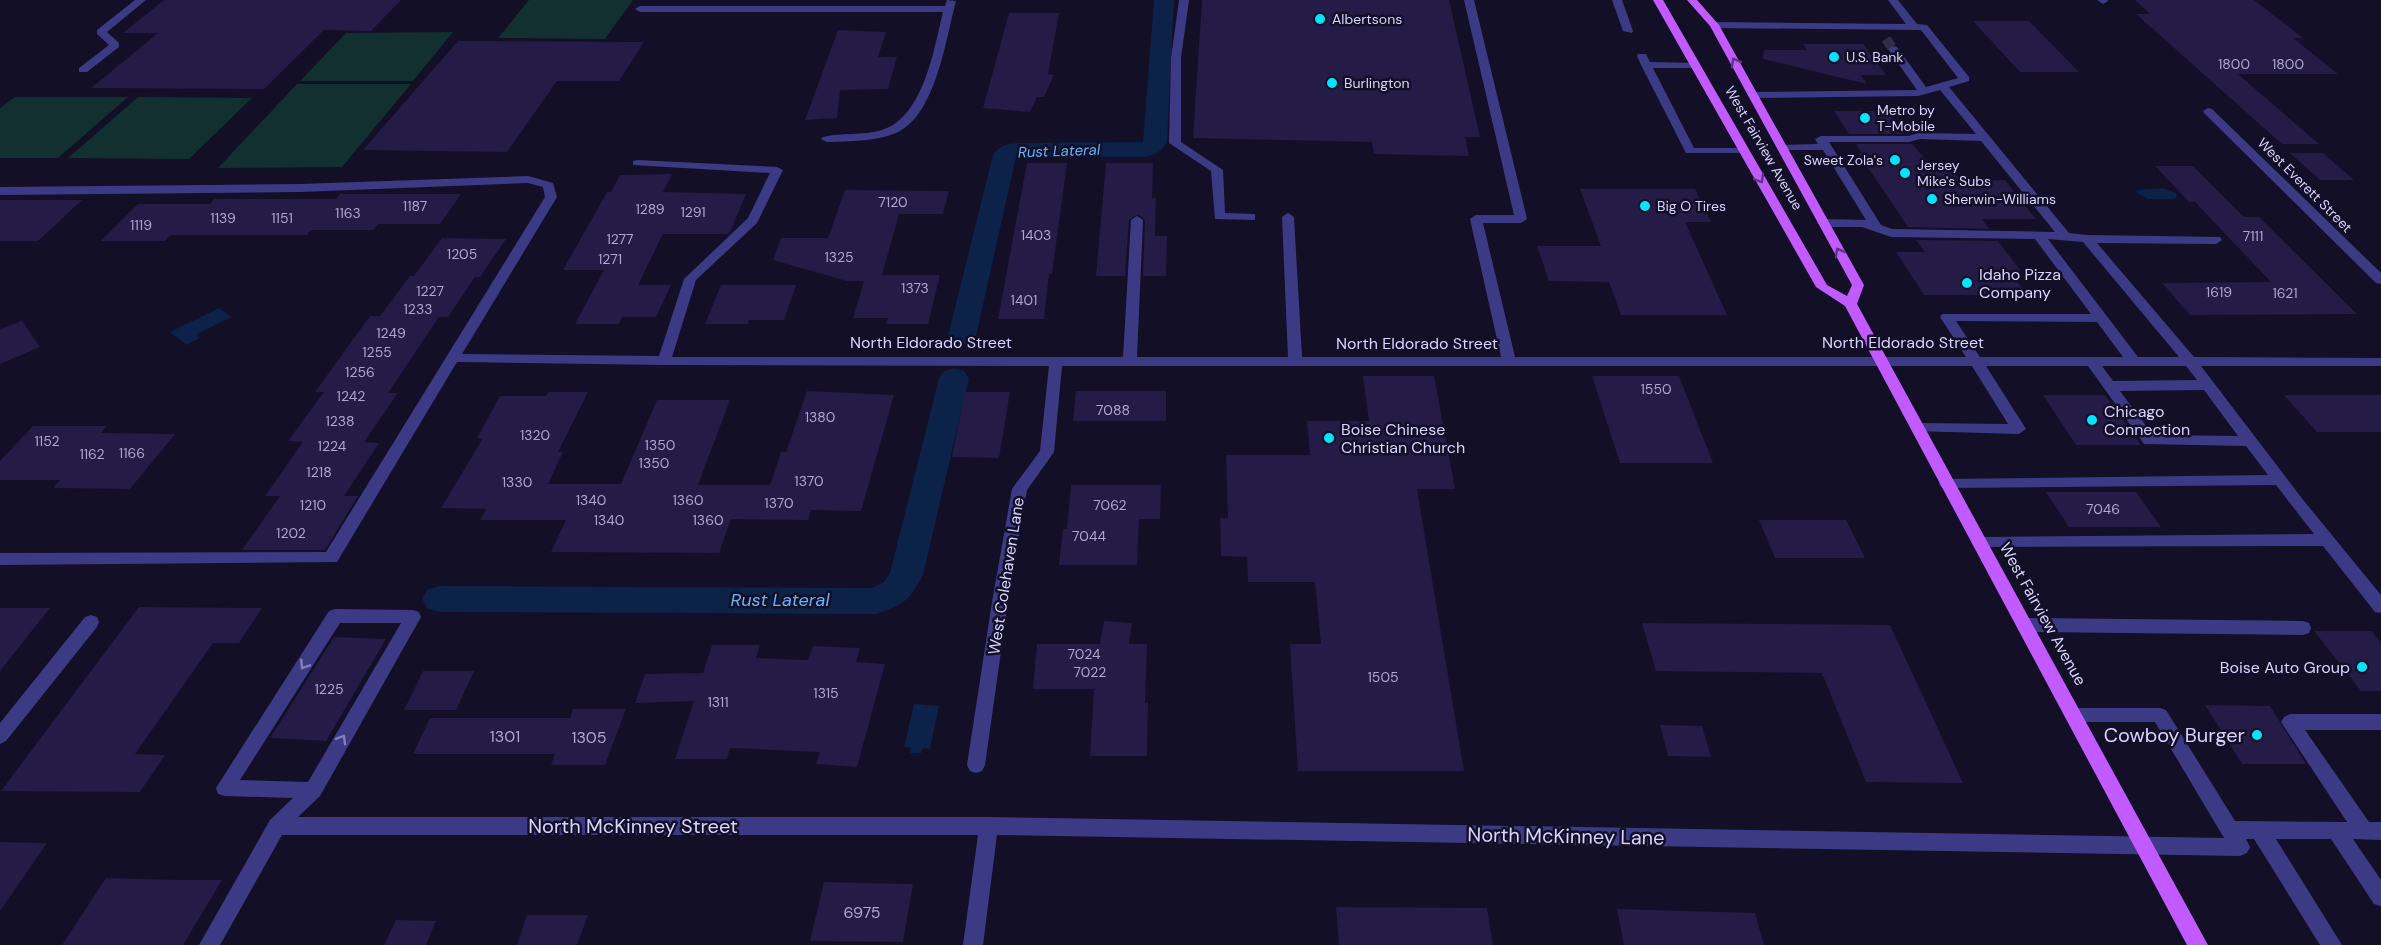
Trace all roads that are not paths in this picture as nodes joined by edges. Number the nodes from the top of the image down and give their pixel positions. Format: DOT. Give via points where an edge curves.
graph roads {
  1 [pos="141,0"];
  2 [pos="1184,0"];
  3 [pos="1469,0"];
  4 [pos="1617,0"];
  5 [pos="1658,0"];
  6 [pos="1893,0"];
  7 [pos="1698,3"];
  8 [pos="950,4"];
  9 [pos="640,9"];
  10 [pos="1714,25"];
  11 [pos="1877,26"];
  12 [pos="1914,27"];
  13 [pos="1628,31"];
  14 [pos="1886,39"];
  15 [pos="1893,49"];
  16 [pos="1693,64"];
  17 [pos="83,70"];
  18 [pos="1942,86"];
  19 [pos="1923,91"];
  20 [pos="1752,95"];
  21 [pos="2208,111"];
  22 [pos="1984,138"];
  23 [pos="827,139"];
  24 [pos="1781,147"];
  25 [pos="1826,147"];
  26 [pos="1744,151"];
  27 [pos="637,163"];
  28 [pos="0,191"];
  29 [pos="1251,217"];
  30 [pos="1288,217"];
  31 [pos="1137,220"];
  32 [pos="1823,223"];
  33 [pos="1877,228"];
  34 [pos="2038,235"];
  35 [pos="2065,236"];
  36 [pos="2087,239"];
  37 [pos="2216,240"];
  38 [pos="2381,280"];
  39 [pos="1850,304"];
  40 [pos="2101,318"];
  41 [pos="453,358"];
  42 [pos="1056,360"];
  43 [pos="1130,360"];
  44 [pos="1295,360"];
  45 [pos="1881,360"];
  46 [pos="1975,360"];
  47 [pos="664,361"];
  48 [pos="1509,361"];
  49 [pos="2092,362"];
  50 [pos="2134,362"];
  51 [pos="2190,362"];
  52 [pos="2381,362"];
  53 [pos="2208,385"];
  54 [pos="2109,386"];
  55 [pos="1918,428"];
  56 [pos="2251,441"];
  57 [pos="2280,480"];
  58 [pos="1947,484"];
  59 [pos="2327,540"];
  60 [pos="1980,543"];
  61 [pos="0,559"];
  62 [pos="2381,607"];
  63 [pos="91,622"];
  64 [pos="2024,625"];
  65 [pos="2303,628"];
  66 [pos="2073,715"];
  67 [pos="2381,722"];
  68 [pos="0,736"];
  69 [pos="976,765"];
  70 [pos="313,790"];
  71 [pos="277,826"];
  72 [pos="989,826"];
  73 [pos="2230,830"];
  74 [pos="2260,831"];
  75 [pos="2336,831"];
  76 [pos="2373,831"];
  77 [pos="2144,845"];
  78 [pos="2381,897"];
  79 [pos="209,945"];
  80 [pos="973,945"];
  81 [pos="2198,945"];
  82 [pos="2332,945"];
  1 -- 17 [label="street" via="101,32 115,45"];
  2 -- 29 [label="street" via="1176,58 1175,143 1217,170 1219,216"];
  3 -- 48 [label="street" via="1521,219 1476,219"];
  4 -- 13 [label="street"];
  5 -- 16 [label="main road, West Fairview Avenue"];
  6 -- 12 [label="street"];
  7 -- 10 [label="main road, West Fairview Avenue"];
  8 -- 9 [label="street"];
  8 -- 23 [label="street" via="915,114 896,129"];
  10 -- 11 [label="street"];
  20 -- 10 [label="main road, West Fairview Avenue, one-way"];
  11 -- 12 [label="street"];
  11 -- 14 [label="street"];
  12 -- 18 [label="street" via="1924,27 1965,79"];
  15 -- 19 [label="street"];
  16 -- 26 [label="main road, West Fairview Avenue"];
  16 -- 26 [label="street" via="1644,61 1690,151"];
  18 -- 19 [label="street"];
  18 -- 22 [label="street"];
  19 -- 20 [label="street"];
  20 -- 24 [label="main road, West Fairview Avenue"];
  21 -- 38 [label="street, West Everett Street"];
  22 -- 25 [label="street" via="1821,139"];
  22 -- 35 [label="street"];
  24 -- 25 [label="street"];
  24 -- 32 [label="main road, West Fairview Avenue"];
  25 -- 33 [label="street"];
  26 -- 39 [label="main road, West Fairview Avenue, one-way" via="1822,287"];
  27 -- 47 [label="street" via="777,170 753,220 690,279"];
  28 -- 41 [label="street" via="300,188 528,179 549,185 551,197"];
  30 -- 44 [label="street"];
  31 -- 43 [label="street"];
  32 -- 33 [label="street"];
  39 -- 32 [label="main road, West Fairview Avenue, one-way" via="1858,285"];
  33 -- 34 [label="street" via="1891,233"];
  34 -- 35 [label="street"];
  34 -- 40 [label="street"];
  35 -- 36 [label="street"];
  36 -- 37 [label="street"];
  36 -- 51 [label="street"];
  39 -- 45 [label="main road, West Fairview Avenue"];
  40 -- 46 [label="street" via="1947,317"];
  40 -- 50 [label="street"];
  41 -- 47 [label="street, North Eldorado Street"];
  41 -- 61 [label="street" via="331,558"];
  42 -- 43 [label="street, North Eldorado Street"];
  42 -- 47 [label="street, North Eldorado Street"];
  42 -- 69 [label="street, West Colehaven Lane" via="1047,452 1020,489"];
  43 -- 44 [label="street, North Eldorado Street"];
  44 -- 48 [label="street, North Eldorado Street"];
  45 -- 46 [label="street, North Eldorado Street"];
  45 -- 48 [label="street, North Eldorado Street"];
  45 -- 55 [label="main road, West Fairview Avenue"];
  46 -- 49 [label="street, North Eldorado Street"];
  46 -- 55 [label="street" via="2019,429"];
  49 -- 50 [label="street, North Eldorado Street"];
  49 -- 54 [label="street"];
  50 -- 51 [label="street, North Eldorado Street"];
  51 -- 52 [label="street, North Eldorado Street"];
  51 -- 53 [label="street"];
  53 -- 54 [label="street"];
  53 -- 56 [label="street"];
  54 -- 56 [label="street" via="2149,440"];
  55 -- 58 [label="main road, West Fairview Avenue"];
  56 -- 57 [label="street"];
  57 -- 58 [label="street"];
  57 -- 59 [label="street"];
  58 -- 60 [label="main road, West Fairview Avenue"];
  59 -- 60 [label="street"];
  59 -- 62 [label="street"];
  60 -- 64 [label="main road, West Fairview Avenue"];
  63 -- 68 [label="street"];
  64 -- 65 [label="street"];
  64 -- 66 [label="main road, West Fairview Avenue"];
  66 -- 73 [label="street" via="2160,715"];
  66 -- 77 [label="main road, West Fairview Avenue"];
  67 -- 76 [label="street" via="2290,722"];
  70 -- 70 [label="street, one-way" via="413,617 335,616 225,788"];
  70 -- 71 [label="street"];
  71 -- 72 [label="street, North McKinney Street"];
  71 -- 79 [label="street"];
  72 -- 77 [label="street, North McKinney Lane"];
  72 -- 80 [label="street"];
  73 -- 74 [label="street"];
  73 -- 77 [label="street, North McKinney Lane" via="2240,847"];
  74 -- 75 [label="street"];
  74 -- 82 [label="street"];
  75 -- 76 [label="street"];
  75 -- 78 [label="street"];
  77 -- 81 [label="main road, West Fairview Avenue"];
}
